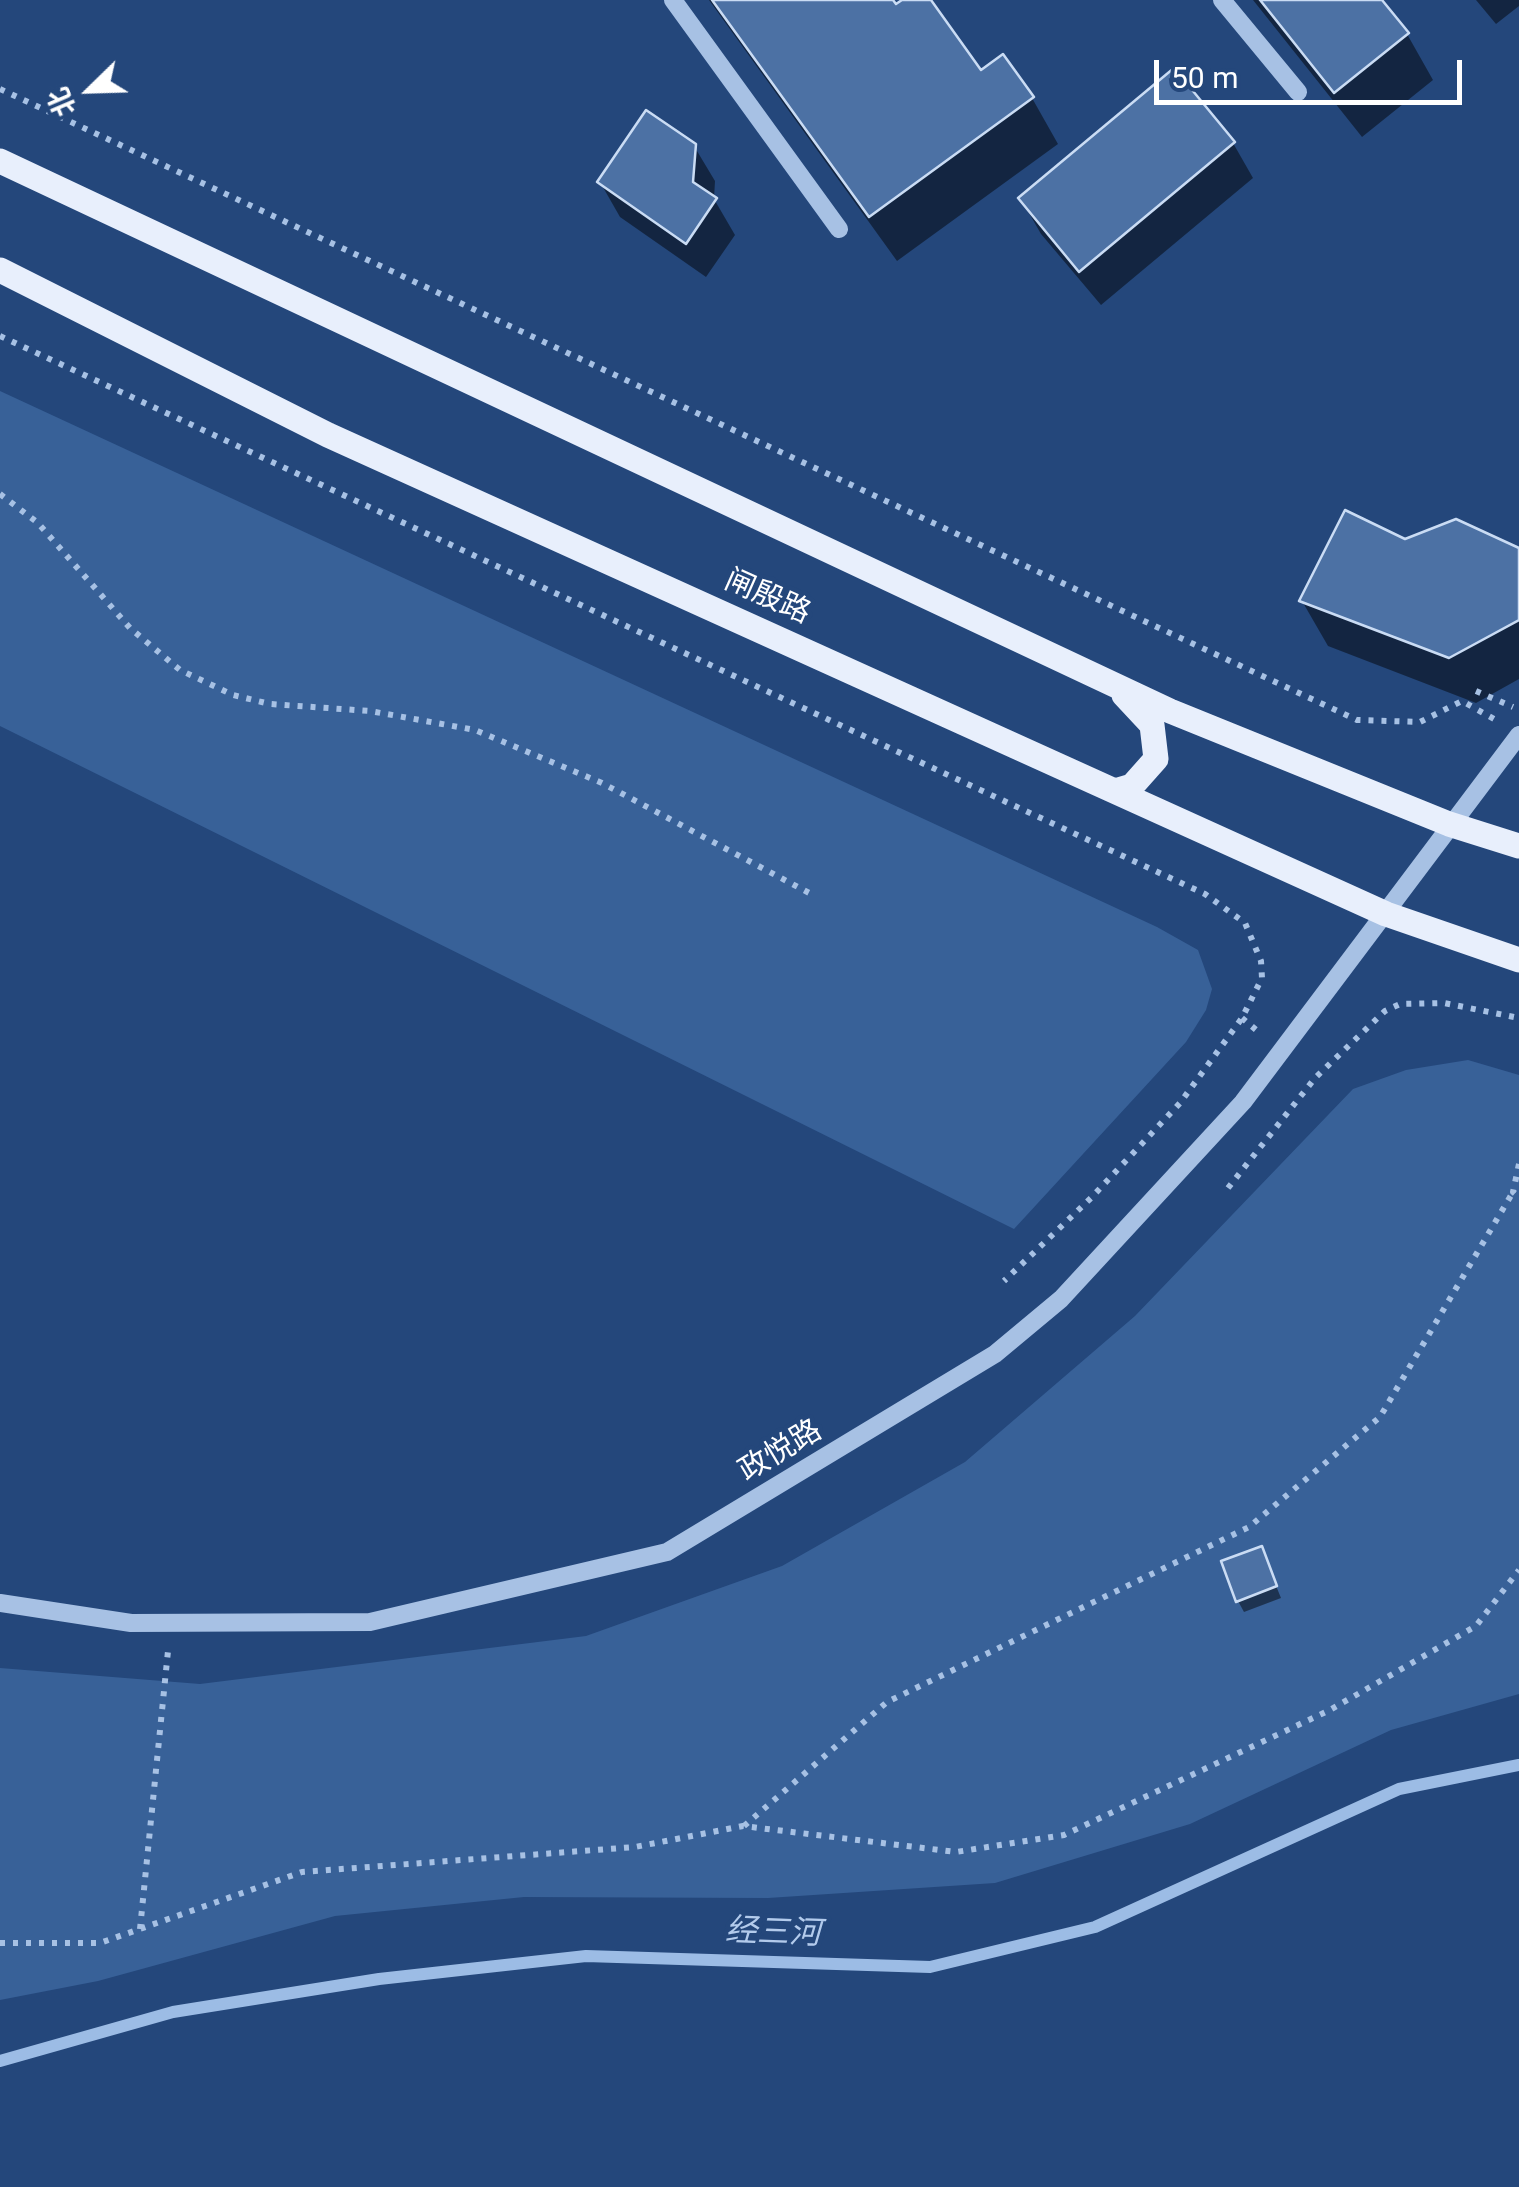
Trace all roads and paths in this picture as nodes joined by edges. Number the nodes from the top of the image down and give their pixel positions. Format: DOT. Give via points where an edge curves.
graph roads {
  1 [pos="673,0"];
  2 [pos="1222,0"];
  3 [pos="0,90"];
  4 [pos="1298,92"];
  5 [pos="0,161"];
  6 [pos="839,228"];
  7 [pos="0,270"];
  8 [pos="0,336"];
  9 [pos="0,494"];
  10 [pos="1113,684"];
  11 [pos="1476,691"];
  12 [pos="1519,709"];
  13 [pos="1512,730"];
  14 [pos="1114,791"];
  15 [pos="1449,824"];
  16 [pos="1519,846"];
  17 [pos="813,895"];
  18 [pos="1386,914"];
  19 [pos="1519,960"];
  20 [pos="1519,1018"];
  21 [pos="1519,1164"];
  22 [pos="1228,1188"];
  23 [pos="1516,1194"];
  24 [pos="1004,1281"];
  25 [pos="1519,1570"];
  26 [pos="0,1603"];
  27 [pos="171,1622"];
  28 [pos="743,1826"];
  29 [pos="140,1929"];
  30 [pos="0,1943"];
  1 -- 6 [label="street"];
  2 -- 4 [label="street"];
  3 -- 13 [label="path" via="1357,720 1420,722 1462,701"];
  5 -- 10 [label="main road"];
  7 -- 14 [label="main road, 闸殷路" via="328,435"];
  8 -- 24 [label="path" via="1205,894 1246,923 1262,978 1256,996 1180,1103"];
  9 -- 17 [label="path" via="38,524 130,628 180,670 270,704 370,711 475,730 602,783"];
  10 -- 14 [label="main road" via="1152,725 1157,743 1145,774"];
  10 -- 15 [label="main road"];
  11 -- 12 [label="path"];
  13 -- 15 [label="street, 政悦路"];
  14 -- 18 [label="main road, 闸殷路"];
  15 -- 16 [label="main road"];
  15 -- 18 [label="street, 政悦路"];
  18 -- 19 [label="main road, 闸殷路"];
  18 -- 27 [label="street, 政悦路" via="1243,1102 1061,1299 995,1354 667,1552 370,1622"];
  20 -- 22 [label="path" via="1444,1002 1385,1011 1315,1078"];
  21 -- 23 [label="path"];
  23 -- 28 [label="path" via="1380,1417 1249,1527 888,1702"];
  25 -- 28 [label="path" via="1476,1626 1330,1710 1064,1835 956,1852"];
  26 -- 27 [label="street, 政悦路"];
  27 -- 29 [label="path"];
  28 -- 29 [label="path" via="635,1847 302,1872"];
  29 -- 30 [label="path" via="100,1943"];
}
